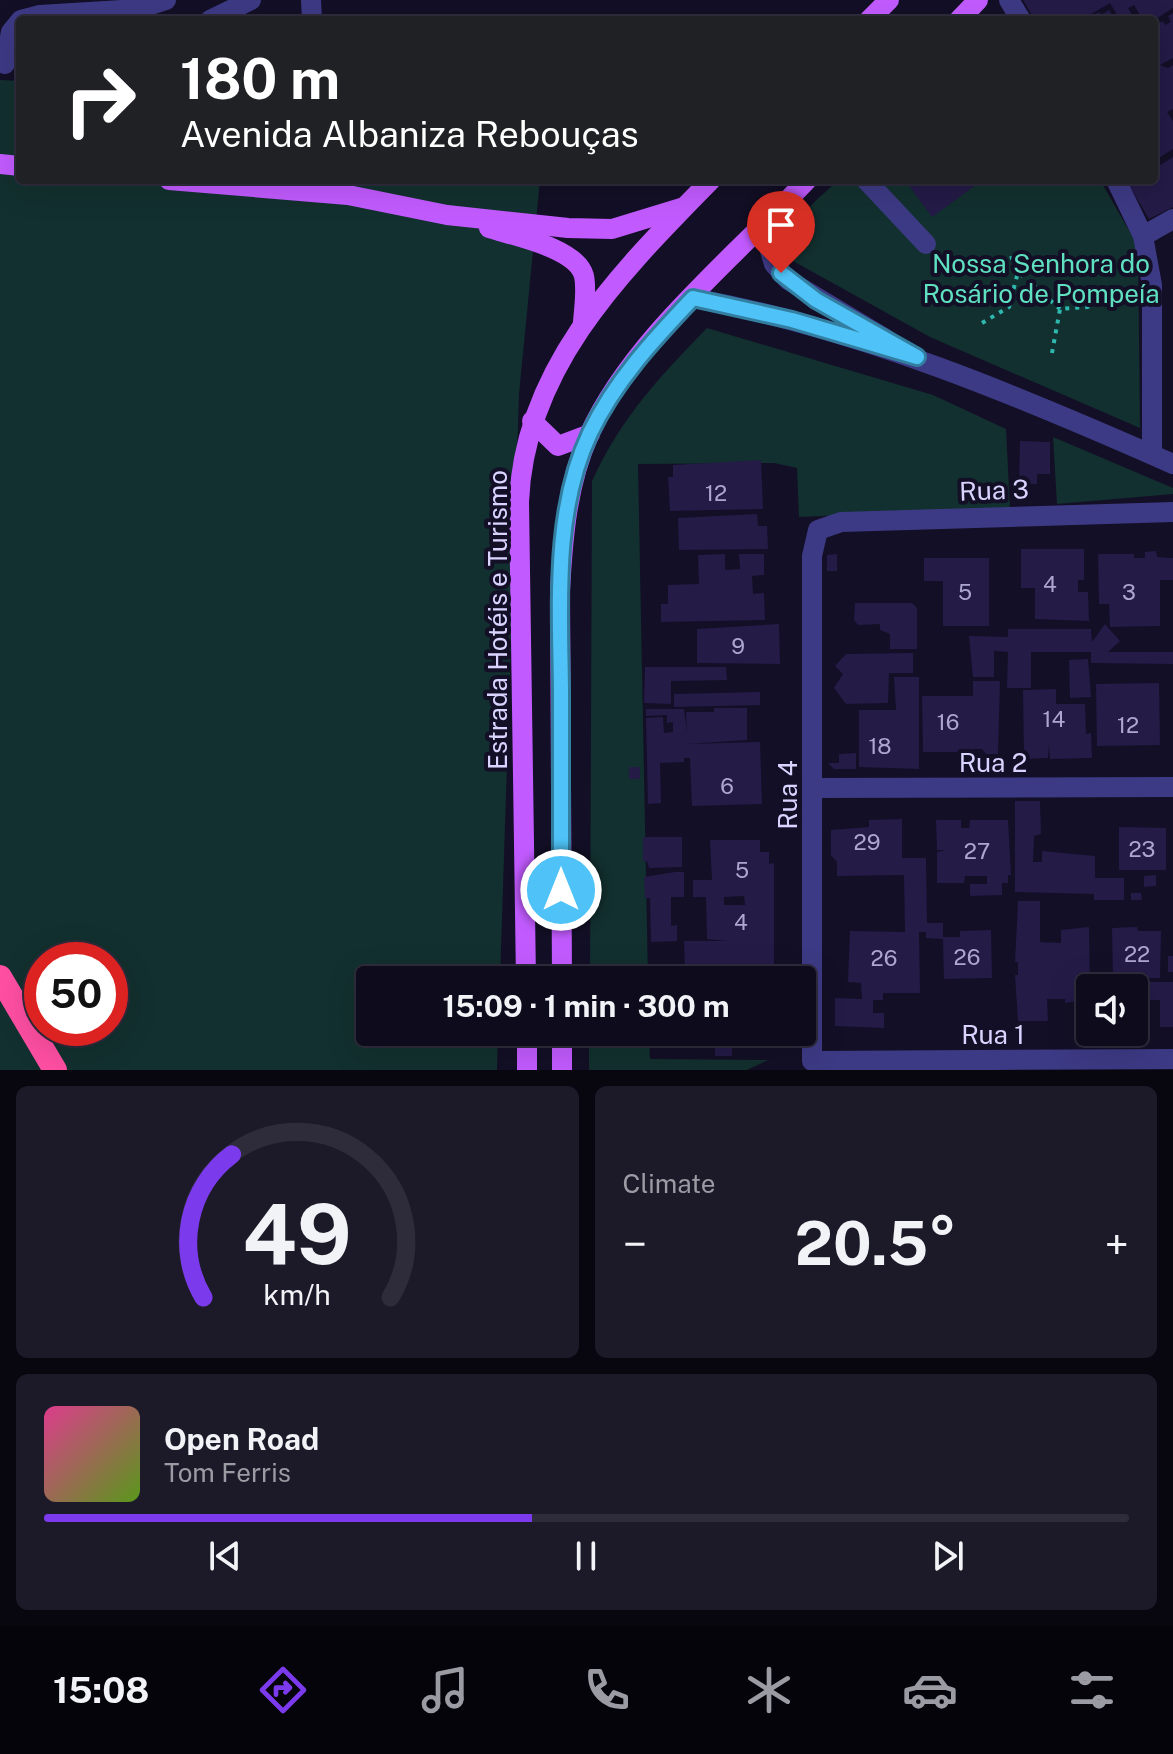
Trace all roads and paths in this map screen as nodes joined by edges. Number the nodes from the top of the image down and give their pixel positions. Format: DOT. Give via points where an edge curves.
graph roads {
  1 [pos="166,0"];
  2 [pos="251,0"];
  3 [pos="889,0"];
  4 [pos="978,0"];
  5 [pos="105,7"];
  6 [pos="30,14"];
  7 [pos="218,16"];
  8 [pos="873,16"];
  9 [pos="963,16"];
  10 [pos="16,27"];
  11 [pos="8,64"];
  12 [pos="253,184"];
  13 [pos="707,184"];
  14 [pos="803,184"];
  15 [pos="870,184"];
  16 [pos="1118,184"];
  17 [pos="274,185"];
  18 [pos="344,187"];
  19 [pos="684,207"];
  20 [pos="447,215"];
  21 [pos="1173,219"];
  22 [pos="763,227"];
  23 [pos="1143,236"];
  24 [pos="926,244"];
  25 [pos="1011,256"];
  26 [pos="1018,272"];
  27 [pos="1163,286"];
  28 [pos="693,298"];
  29 [pos="1114,298"];
  30 [pos="1060,309"];
  31 [pos="583,322"];
  32 [pos="982,323"];
  33 [pos="1052,353"];
  34 [pos="917,357"];
  35 [pos="532,421"];
  36 [pos="590,434"];
  37 [pos="1152,454"];
  38 [pos="1173,464"];
  39 [pos="1173,512"];
  40 [pos="818,530"];
  41 [pos="1173,787"];
  42 [pos="813,788"];
  43 [pos="526,966"];
  44 [pos="562,966"];
  45 [pos="0,977"];
  46 [pos="527,1046"];
  47 [pos="562,1046"];
  48 [pos="1173,1059"];
  49 [pos="812,1061"];
  50 [pos="55,1070"];
  51 [pos="527,1070"];
  52 [pos="562,1070"];
  1 -- 5 [label="street" via="138,9"];
  2 -- 7 [label="street"];
  3 -- 8 [label="main road"];
  4 -- 9 [label="main road"];
  5 -- 6 [label="street"];
  10 -- 11 [label="street"];
  12 -- 17 [label="main road"];
  13 -- 19 [label="main road, Estrada Hotéis e Turismo"];
  14 -- 22 [label="main road"];
  15 -- 24 [label="street"];
  16 -- 23 [label="street"];
  17 -- 18 [label="main road"];
  18 -- 20 [label="main road"];
  19 -- 20 [label="main road" via="612,229"];
  19 -- 31 [label="main road, Estrada Hotéis e Turismo"];
  20 -- 31 [label="main road" via="571,258 583,273"];
  21 -- 23 [label="street"];
  22 -- 28 [label="main road"];
  22 -- 34 [label="street" via="774,264 788,280"];
  23 -- 27 [label="street"];
  25 -- 26 [label="path"];
  26 -- 30 [label="path"];
  26 -- 32 [label="path" via="1009,307"];
  27 -- 37 [label="street"];
  28 -- 34 [label="street"];
  28 -- 36 [label="main road" via="636,361"];
  29 -- 30 [label="path"];
  30 -- 33 [label="path"];
  31 -- 35 [label="main road, Estrada Hotéis e Turismo" via="550,375"];
  34 -- 37 [label="street"];
  35 -- 36 [label="main road" via="558,446"];
  35 -- 43 [label="main road, Estrada Hotéis e Turismo" via="519,502"];
  36 -- 44 [label="main road" via="570,496 560,590"];
  37 -- 38 [label="street"];
  39 -- 40 [label="street, Rua 3" via="861,520"];
  40 -- 42 [label="street, Rua 4" via="812,547"];
  41 -- 42 [label="street, Rua 2"];
  42 -- 49 [label="street, Rua 4"];
  45 -- 50 [label="highway"];
  46 -- 51 [label="main road"];
  47 -- 52 [label="main road"];
  48 -- 49 [label="street, Rua 1"];
}
